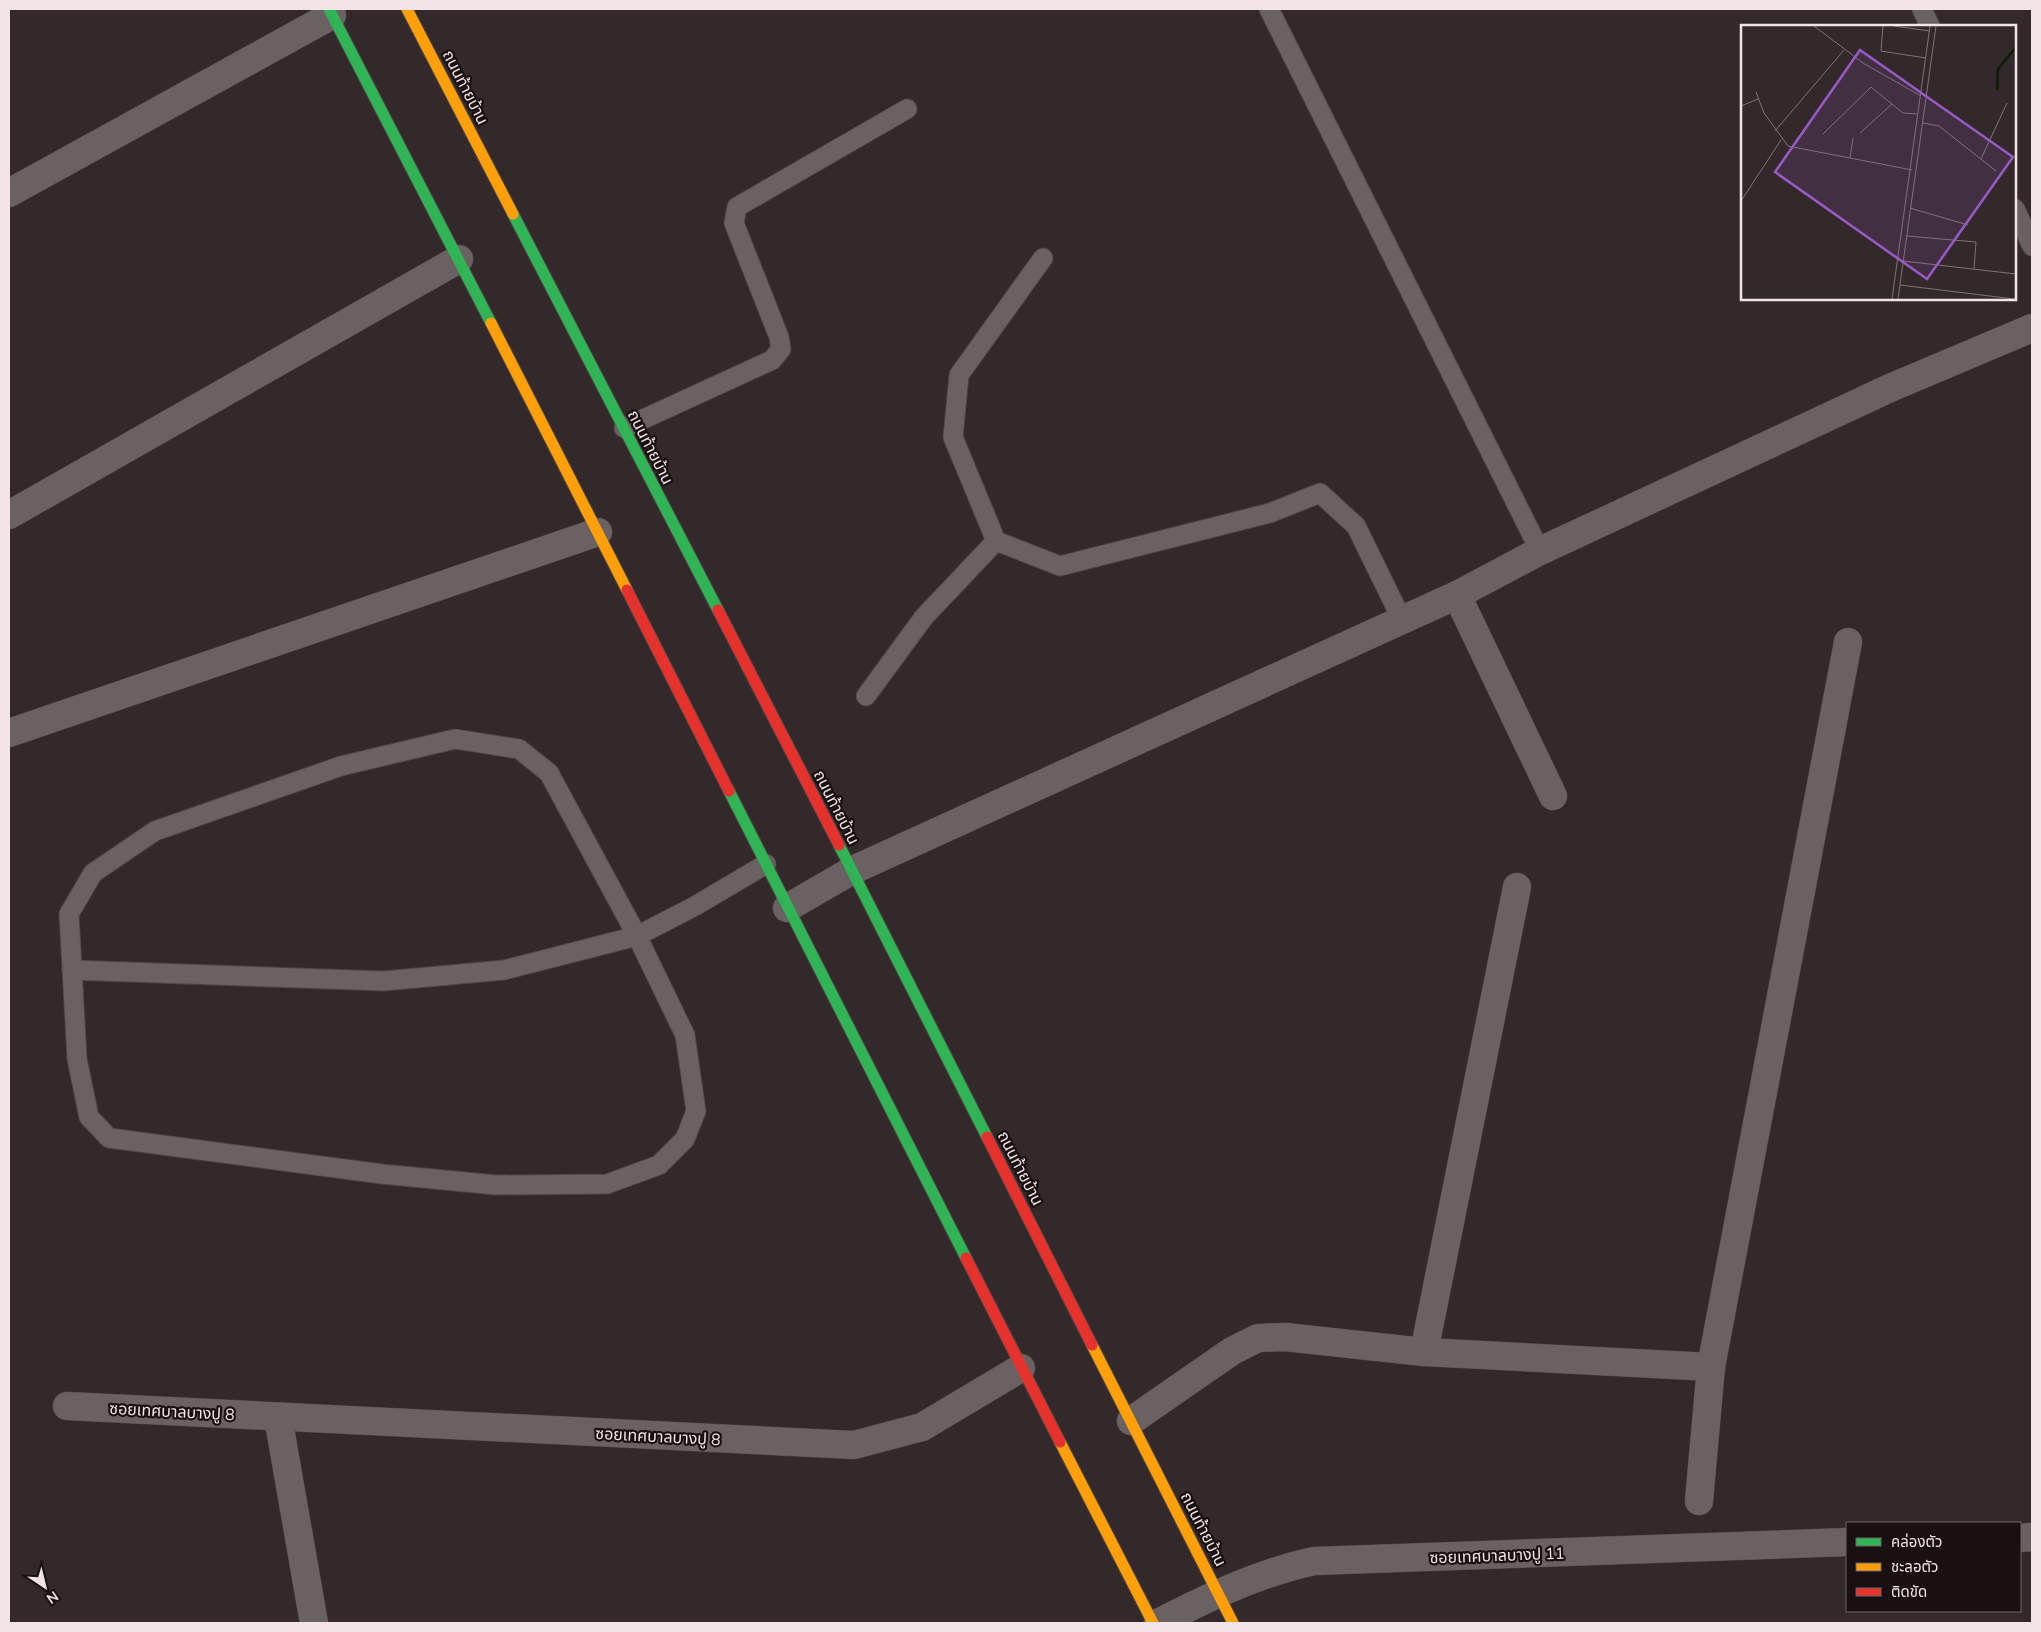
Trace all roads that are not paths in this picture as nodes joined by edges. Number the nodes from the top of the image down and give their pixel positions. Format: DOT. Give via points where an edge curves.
graph roads {
  1 [pos="407,9"];
  2 [pos="1269,9"];
  3 [pos="1922,9"];
  4 [pos="331,12"];
  5 [pos="1930,25"];
  6 [pos="907,109"];
  7 [pos="9,193"];
  8 [pos="2016,210"];
  9 [pos="2032,246"];
  10 [pos="1043,258"];
  11 [pos="459,259"];
  12 [pos="2032,328"];
  13 [pos="624,428"];
  14 [pos="9,515"];
  15 [pos="598,532"];
  16 [pos="996,541"];
  17 [pos="1540,551"];
  18 [pos="1457,595"];
  19 [pos="1402,620"];
  20 [pos="1848,642"];
  21 [pos="866,696"];
  22 [pos="9,733"];
  23 [pos="1553,796"];
  24 [pos="766,864"];
  25 [pos="851,871"];
  26 [pos="1517,887"];
  27 [pos="787,908"];
  28 [pos="637,936"];
  29 [pos="72,970"];
  30 [pos="1424,1352"];
  31 [pos="1711,1367"];
  32 [pos="1021,1368"];
  33 [pos="67,1406"];
  34 [pos="278,1417"];
  35 [pos="1131,1421"];
  36 [pos="1699,1501"];
  37 [pos="1846,1542"];
  38 [pos="1217,1592"];
  39 [pos="314,1623"];
  40 [pos="1153,1623"];
  41 [pos="1158,1623"];
  42 [pos="1232,1623"];
  1 -- 13 [label="street, ถนนท้ายบ้าน"];
  2 -- 17 [label="lane"];
  3 -- 5 [label="lane"];
  4 -- 7 [label="street"];
  4 -- 11 [label="street"];
  6 -- 13 [label="lane" via="737,207 734,223 779,337 781,349 772,360"];
  8 -- 9 [label="lane"];
  10 -- 16 [label="lane" via="959,375 953,437"];
  11 -- 14 [label="street"];
  11 -- 15 [label="street"];
  12 -- 17 [label="street" via="1890,388"];
  13 -- 25 [label="street, ถนนท้ายบ้าน"];
  15 -- 22 [label="street"];
  15 -- 24 [label="street"];
  16 -- 19 [label="lane" via="1060,566 1270,513 1320,493 1356,526"];
  16 -- 21 [label="lane" via="924,617"];
  17 -- 18 [label="street"];
  18 -- 19 [label="street"];
  18 -- 23 [label="street"];
  19 -- 25 [label="street"];
  20 -- 31 [label="street"];
  24 -- 27 [label="street"];
  24 -- 28 [label="lane"];
  25 -- 27 [label="street"];
  25 -- 35 [label="street, ถนนท้ายบ้าน"];
  26 -- 30 [label="street"];
  27 -- 32 [label="street"];
  28 -- 29 [label="lane" via="504,970 384,981"];
  28 -- 29 [label="lane" via="549,773 519,749 455,739 341,766 155,831 93,873 69,914"];
  28 -- 29 [label="lane" via="685,1034 696,1111 685,1139 659,1165 608,1184 496,1184 382,1174 109,1138 89,1117 77,1059"];
  30 -- 31 [label="street"];
  30 -- 35 [label="street" via="1284,1337 1258,1338 1232,1351"];
  31 -- 36 [label="street"];
  32 -- 34 [label="street, ซอยเทศบาลบางปู 8" via="922,1427 854,1444"];
  32 -- 40 [label="street"];
  33 -- 34 [label="street, ซอยเทศบาลบางปู 8"];
  34 -- 39 [label="street"];
  35 -- 38 [label="street, ถนนท้ายบ้าน"];
  37 -- 38 [label="street, ซอยเทศบาลบางปู 11" via="1314,1561 1283,1568"];
  38 -- 41 [label="street, ซอยเทศบาลบางปู 11"];
  38 -- 42 [label="street, ถนนท้ายบ้าน"];
}
